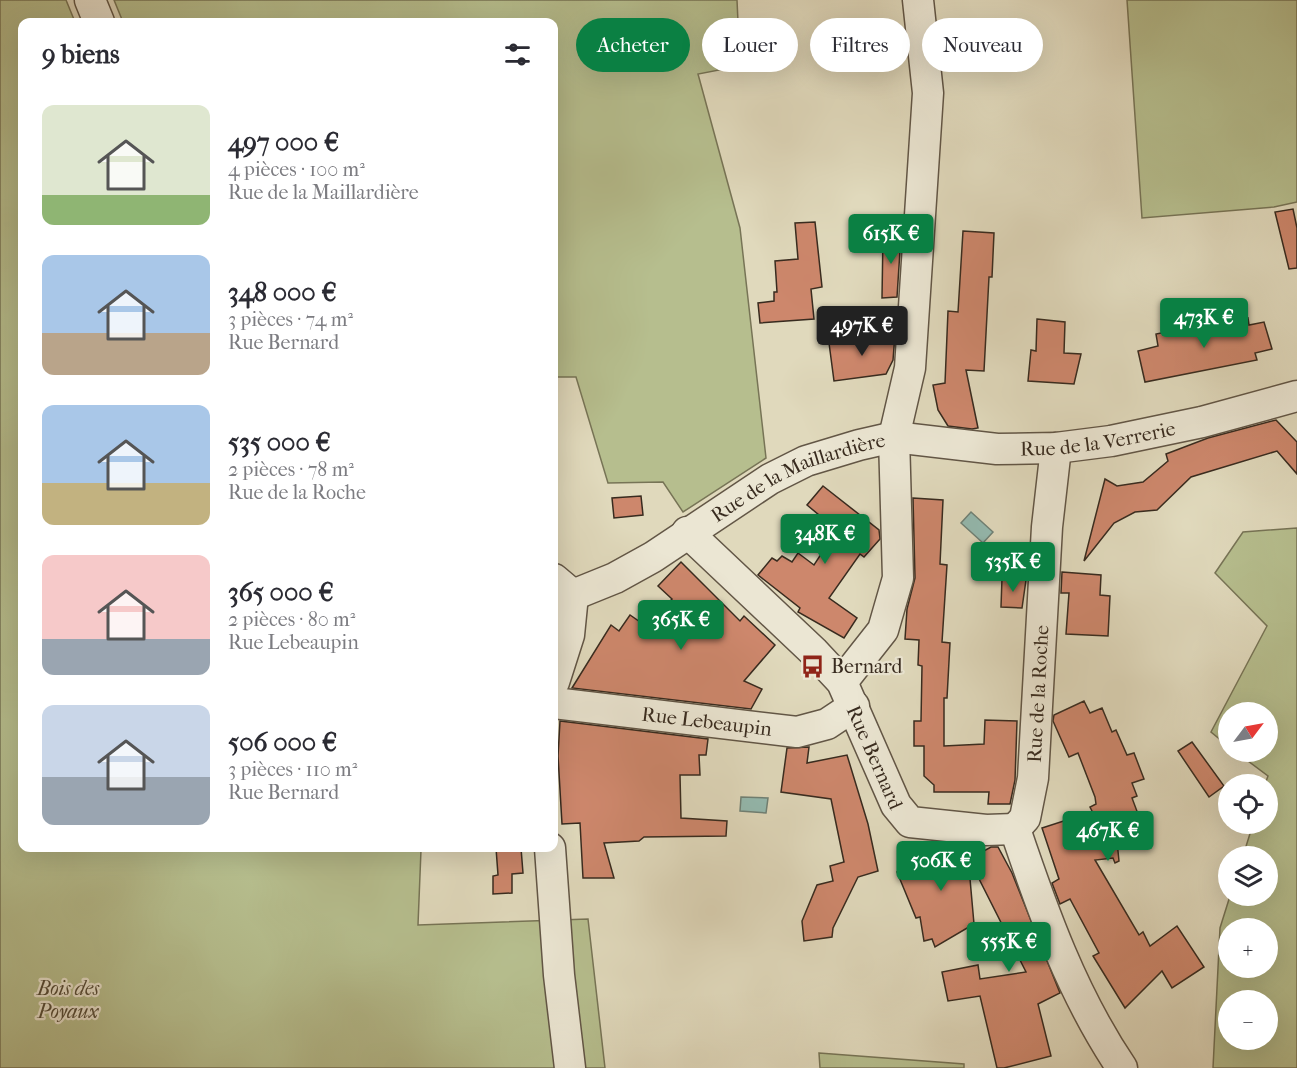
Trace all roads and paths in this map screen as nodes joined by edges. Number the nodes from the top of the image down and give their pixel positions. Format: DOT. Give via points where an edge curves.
graph roads {
  1 [pos="90,0"];
  2 [pos="918,0"];
  3 [pos="97,18"];
  4 [pos="1297,396"];
  5 [pos="894,437"];
  6 [pos="1056,448"];
  7 [pos="687,532"];
  8 [pos="563,587"];
  9 [pos="558,669"];
  10 [pos="848,694"];
  11 [pos="558,703"];
  12 [pos="1015,828"];
  13 [pos="550,852"];
  14 [pos="570,1068"];
  15 [pos="1122,1068"];
  1 -- 3 [label="street"];
  2 -- 5 [label="street, Rue de la Maillardière" via="928,93 910,368"];
  4 -- 6 [label="street, Rue de la Verrerie" via="1202,422"];
  5 -- 6 [label="street, Rue de la Verrerie" via="997,449"];
  5 -- 7 [label="street, Rue de la Maillardière" via="806,461"];
  5 -- 10 [label="street, Rue Lebeaupin" via="898,578 883,630"];
  6 -- 12 [label="street, Rue de la Roche" via="1047,527 1033,778 1025,818"];
  7 -- 8 [label="street, Rue de la Maillardière" via="615,578"];
  7 -- 10 [label="street, Rue Bernard" via="814,652"];
  8 -- 9 [label="street" via="569,635"];
  10 -- 11 [label="street, Rue Lebeaupin" via="827,723 797,732"];
  10 -- 12 [label="street, Rue Bernard" via="896,805 910,822 986,830"];
  12 -- 15 [label="street" via="1068,971 1089,1016"];
  13 -- 14 [label="street"];
}
